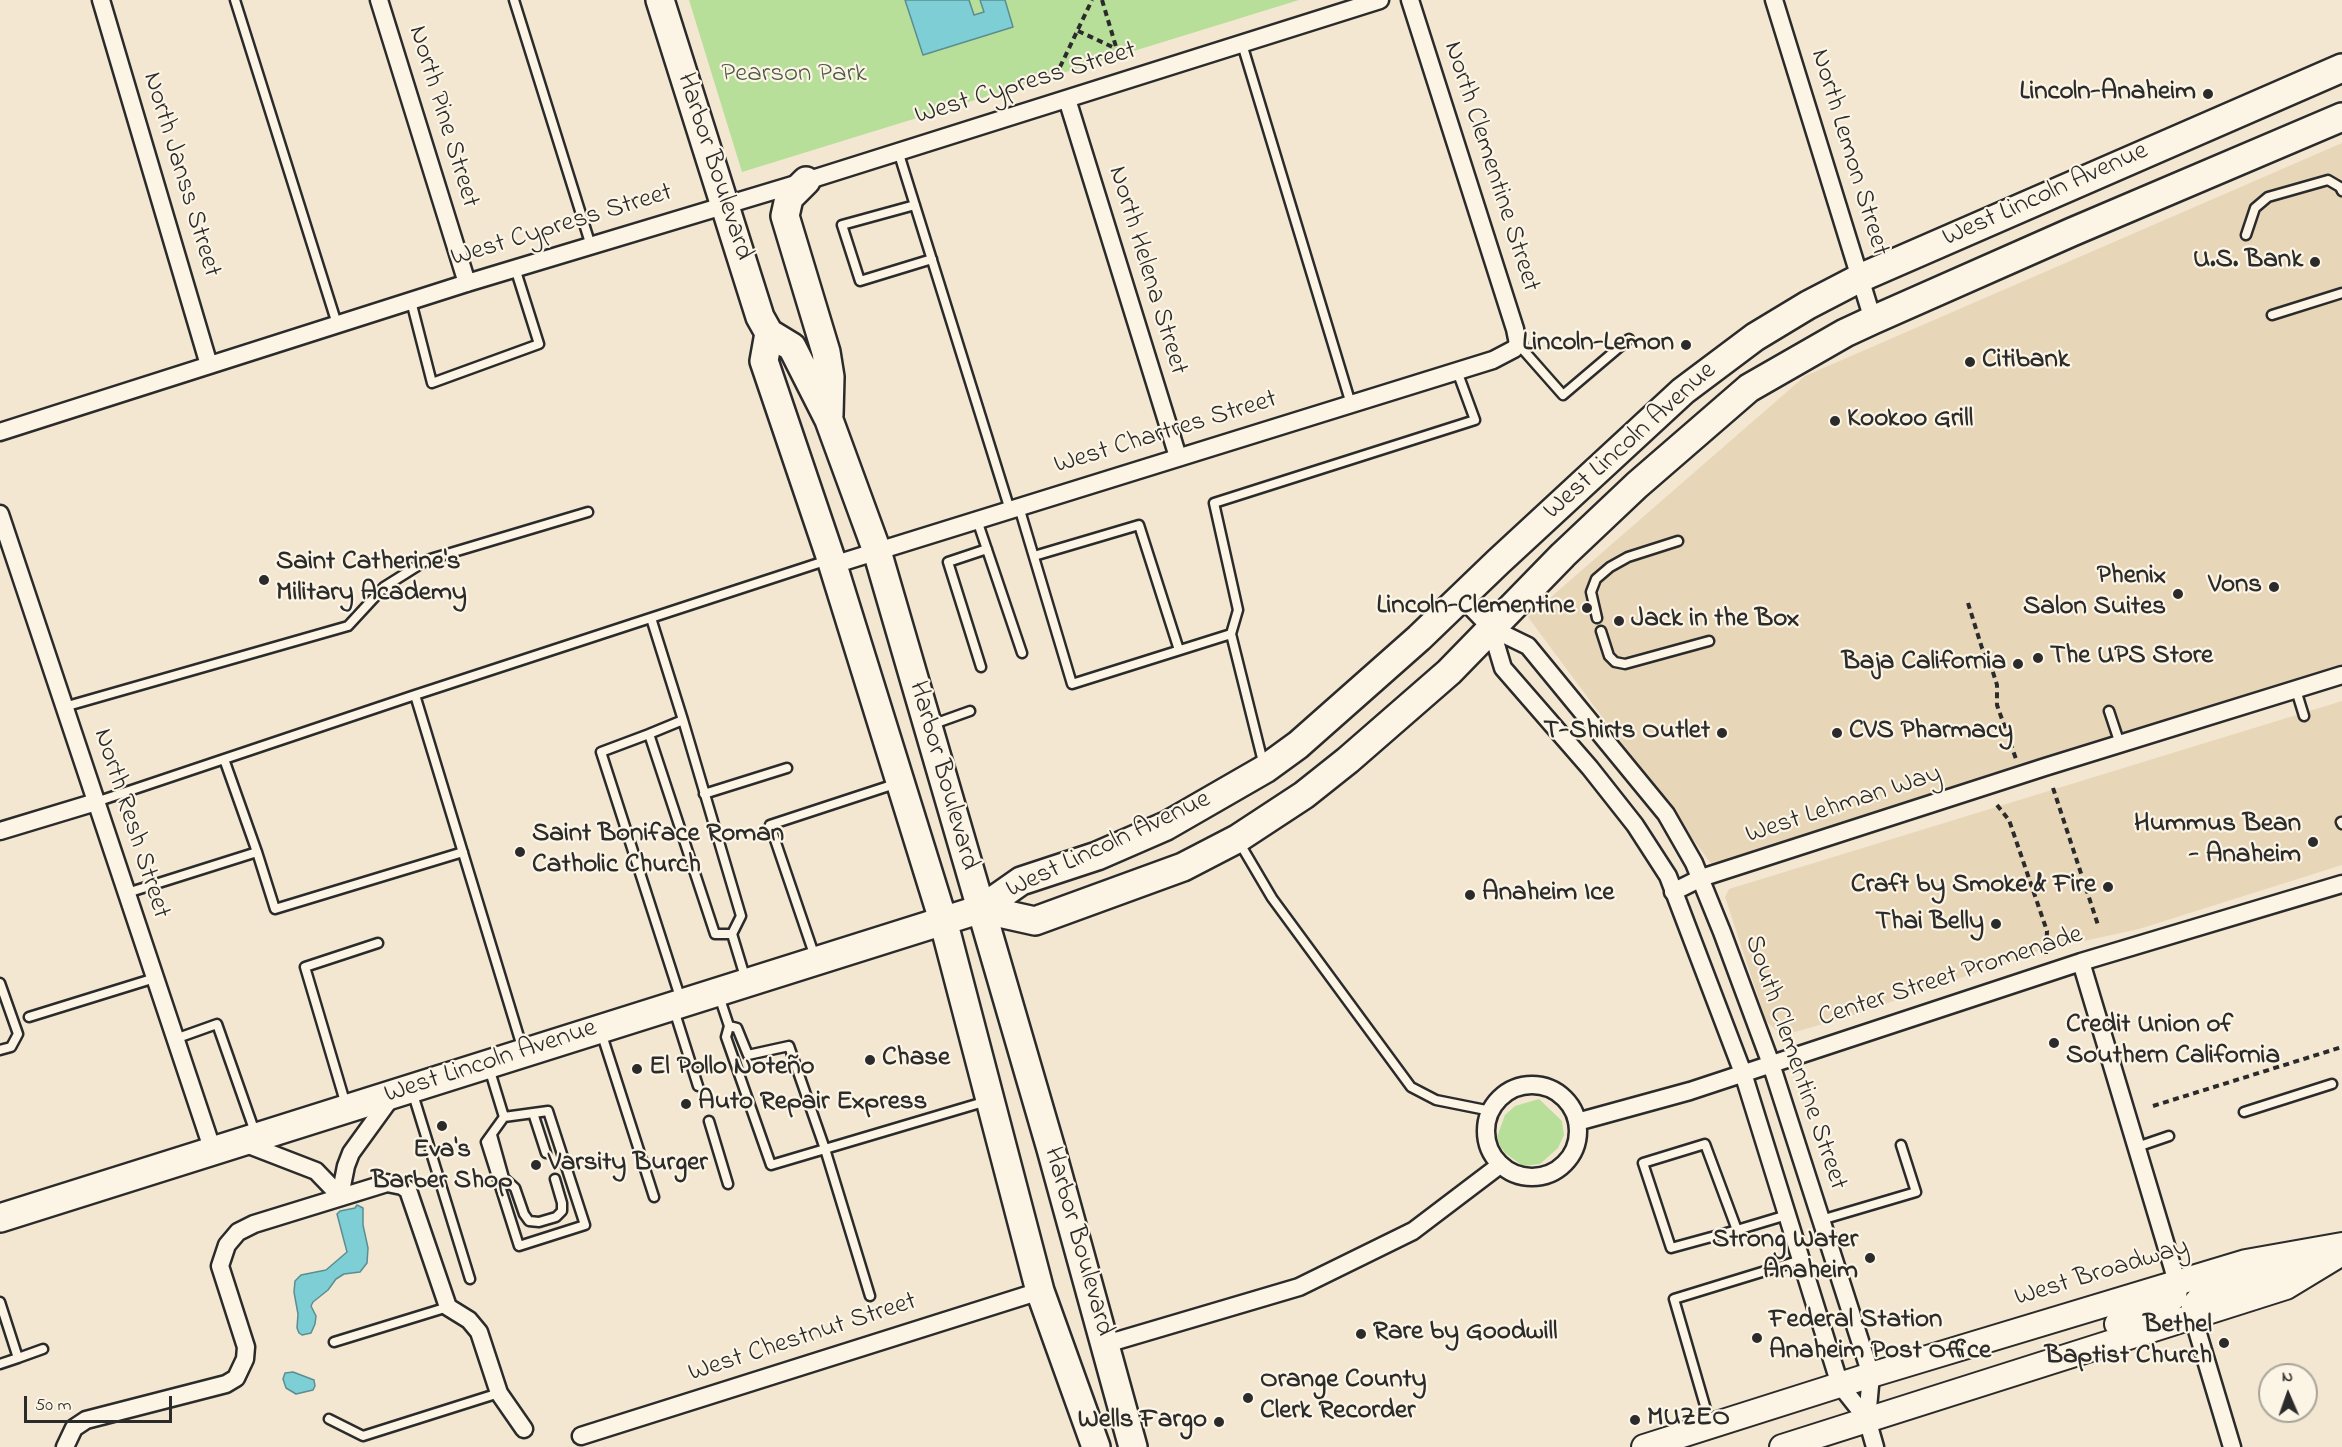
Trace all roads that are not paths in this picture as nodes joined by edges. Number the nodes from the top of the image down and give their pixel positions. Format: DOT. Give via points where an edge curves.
graph roads {
  1 [pos="101,0"];
  2 [pos="235,0"];
  3 [pos="379,0"];
  4 [pos="514,0"];
  5 [pos="660,0"];
  6 [pos="1380,0"];
  7 [pos="1410,0"];
  8 [pos="1774,0"];
  9 [pos="1242,44"];
  10 [pos="2342,68"];
  11 [pos="1066,99"];
  12 [pos="2342,117"];
  13 [pos="898,151"];
  14 [pos="806,181"];
  15 [pos="2342,191"];
  16 [pos="725,205"];
  17 [pos="915,205"];
  18 [pos="2246,236"];
  19 [pos="591,246"];
  20 [pos="932,259"];
  21 [pos="515,268"];
  22 [pos="1860,278"];
  23 [pos="467,283"];
  24 [pos="2342,294"];
  25 [pos="411,301"];
  26 [pos="2272,315"];
  27 [pos="1873,320"];
  28 [pos="337,324"];
  29 [pos="769,333"];
  30 [pos="1629,339"];
  31 [pos="1516,347"];
  32 [pos="209,365"];
  33 [pos="1457,371"];
  34 [pos="1351,404"];
  35 [pos="829,420"];
  36 [pos="0,432"];
  37 [pos="1178,457"];
  38 [pos="1015,508"];
  39 [pos="588,512"];
  40 [pos="0,514"];
  41 [pos="978,520"];
  42 [pos="1678,541"];
  43 [pos="987,549"];
  44 [pos="877,551"];
  45 [pos="1034,556"];
  46 [pos="832,562"];
  47 [pos="1461,597"];
  48 [pos="651,618"];
  49 [pos="1597,618"];
  50 [pos="1491,628"];
  51 [pos="1601,631"];
  52 [pos="1231,634"];
  53 [pos="1709,641"];
  54 [pos="1179,650"];
  55 [pos="1022,653"];
  56 [pos="981,666"];
  57 [pos="2342,675"];
  58 [pos="2296,690"];
  59 [pos="415,695"];
  60 [pos="64,707"];
  61 [pos="970,711"];
  62 [pos="2109,711"];
  63 [pos="2304,716"];
  64 [pos="683,720"];
  65 [pos="928,726"];
  66 [pos="649,734"];
  67 [pos="2120,744"];
  68 [pos="224,759"];
  69 [pos="787,768"];
  70 [pos="1265,769"];
  71 [pos="900,783"];
  72 [pos="705,794"];
  73 [pos="96,802"];
  74 [pos="0,831"];
  75 [pos="1238,839"];
  76 [pos="257,852"];
  77 [pos="463,852"];
  78 [pos="1701,878"];
  79 [pos="2342,884"];
  80 [pos="1673,892"];
  81 [pos="127,893"];
  82 [pos="981,909"];
  83 [pos="943,920"];
  84 [pos="732,934"];
  85 [pos="378,944"];
  86 [pos="816,961"];
  87 [pos="2081,962"];
  88 [pos="155,978"];
  89 [pos="0,982"];
  90 [pos="748,983"];
  91 [pos="718,992"];
  92 [pos="678,1005"];
  93 [pos="29,1017"];
  94 [pos="729,1026"];
  95 [pos="600,1028"];
  96 [pos="175,1039"];
  97 [pos="0,1050"];
  98 [pos="524,1053"];
  99 [pos="488,1064"];
  100 [pos="1771,1064"];
  101 [pos="1743,1073"];
  102 [pos="2332,1084"];
  103 [pos="698,1086"];
  104 [pos="402,1091"];
  105 [pos="990,1100"];
  106 [pos="347,1108"];
  107 [pos="1491,1111"];
  108 [pos="2244,1112"];
  109 [pos="533,1113"];
  110 [pos="504,1117"];
  111 [pos="709,1121"];
  112 [pos="1577,1122"];
  113 [pos="492,1135"];
  114 [pos="2169,1136"];
  115 [pos="248,1139"];
  116 [pos="1901,1145"];
  117 [pos="2137,1147"];
  118 [pos="825,1149"];
  119 [pos="213,1151"];
  120 [pos="546,1153"];
  121 [pos="1500,1166"];
  122 [pos="555,1179"];
  123 [pos="728,1184"];
  124 [pos="340,1196"];
  125 [pos="654,1197"];
  126 [pos="1787,1215"];
  127 [pos="0,1218"];
  128 [pos="1821,1220"];
  129 [pos="1737,1230"];
  130 [pos="2342,1245"];
  131 [pos="2304,1250"];
  132 [pos="2342,1253"];
  133 [pos="1801,1260"];
  134 [pos="470,1278"];
  135 [pos="2177,1282"];
  136 [pos="1040,1291"];
  137 [pos="870,1296"];
  138 [pos="0,1302"];
  139 [pos="448,1307"];
  140 [pos="2193,1317"];
  141 [pos="334,1342"];
  142 [pos="1106,1344"];
  143 [pos="44,1349"];
  144 [pos="18,1358"];
  145 [pos="0,1364"];
  146 [pos="2036,1366"];
  147 [pos="1871,1375"];
  148 [pos="1840,1385"];
  149 [pos="499,1393"];
  150 [pos="329,1419"];
  151 [pos="1867,1419"];
  152 [pos="1711,1426"];
  153 [pos="524,1429"];
  154 [pos="581,1436"];
  155 [pos="65,1447"];
  156 [pos="1096,1447"];
  157 [pos="1133,1447"];
  158 [pos="1644,1447"];
  159 [pos="1782,1447"];
  160 [pos="1875,1447"];
  161 [pos="2232,1447"];
  1 -- 32 [label="street, North Janss Street"];
  2 -- 28 [label="lane"];
  3 -- 23 [label="street, North Pine Street"];
  4 -- 19 [label="lane"];
  5 -- 16 [label="main road, Harbor Boulevard"];
  6 -- 9 [label="street, West Cypress Street"];
  7 -- 31 [label="street, North Clementine Street" via="1515,329"];
  8 -- 22 [label="street, North Lemon Street"];
  9 -- 11 [label="street, West Cypress Street"];
  9 -- 34 [label="lane"];
  10 -- 22 [label="main road, West Lincoln Avenue"];
  11 -- 13 [label="street, West Cypress Street"];
  11 -- 37 [label="street, North Helena Street"];
  12 -- 27 [label="main road, West Lincoln Avenue"];
  13 -- 14 [label="street, West Cypress Street"];
  13 -- 17 [label="lane"];
  14 -- 16 [label="street, West Cypress Street"];
  14 -- 35 [label="main road" via="789,198 785,216 826,352"];
  15 -- 18 [label="lane" via="2328,180 2268,197 2255,208"];
  16 -- 19 [label="street, West Cypress Street"];
  16 -- 29 [label="main road, Harbor Boulevard" via="760,317"];
  17 -- 20 [label="lane"];
  17 -- 20 [label="lane" via="842,225 860,280"];
  19 -- 21 [label="street, West Cypress Street"];
  20 -- 38 [label="lane"];
  21 -- 23 [label="street, West Cypress Street"];
  21 -- 25 [label="lane" via="539,344 432,383"];
  22 -- 27 [label="street, North Lemon Street"];
  22 -- 47 [label="main road, West Lincoln Avenue" via="1755,337 1683,391"];
  23 -- 25 [label="street, West Cypress Street"];
  24 -- 26 [label="lane"];
  25 -- 28 [label="street, West Cypress Street"];
  27 -- 50 [label="main road, West Lincoln Avenue" via="1749,388 1636,485"];
  28 -- 32 [label="street, West Cypress Street"];
  29 -- 35 [label="main road, Harbor Boulevard" via="792,347"];
  29 -- 46 [label="main road, Harbor Boulevard" via="764,361"];
  30 -- 31 [label="lane" via="1563,395"];
  31 -- 33 [label="street, West Chartres Street" via="1493,360"];
  32 -- 36 [label="street, West Cypress Street"];
  33 -- 34 [label="street, West Chartres Street"];
  33 -- 52 [label="lane" via="1474,420 1214,503 1238,610"];
  34 -- 37 [label="street, West Chartres Street"];
  35 -- 44 [label="main road, Harbor Boulevard"];
  37 -- 38 [label="street, West Chartres Street"];
  38 -- 41 [label="street, West Chartres Street"];
  38 -- 45 [label="lane"];
  39 -- 60 [label="lane" via="427,560 384,586 348,626"];
  40 -- 60 [label="street, North Resh Street"];
  41 -- 43 [label="lane"];
  41 -- 44 [label="street, West Chartres Street"];
  42 -- 49 [label="lane" via="1628,557 1596,579 1591,592"];
  43 -- 55 [label="lane"];
  43 -- 56 [label="lane" via="948,562"];
  44 -- 46 [label="street, West Chartres Street"];
  44 -- 65 [label="main road, Harbor Boulevard"];
  45 -- 54 [label="lane" via="1139,525"];
  45 -- 54 [label="lane" via="1072,684"];
  46 -- 48 [label="lane"];
  46 -- 71 [label="main road, Harbor Boulevard"];
  47 -- 50 [label="street"];
  47 -- 70 [label="main road, West Lincoln Avenue" via="1341,708"];
  48 -- 59 [label="lane"];
  48 -- 64 [label="lane"];
  50 -- 75 [label="main road, West Lincoln Avenue" via="1449,672 1348,760"];
  50 -- 78 [label="street, South Clementine Street" via="1528,646 1613,747 1666,814"];
  50 -- 80 [label="street, South Clementine Street" via="1503,668 1635,825 1668,876"];
  51 -- 53 [label="lane" via="1609,656 1624,664"];
  52 -- 54 [label="lane"];
  52 -- 70 [label="lane"];
  57 -- 58 [label="street, West Lehman Way"];
  58 -- 63 [label="lane"];
  58 -- 67 [label="street, West Lehman Way"];
  59 -- 68 [label="lane"];
  59 -- 77 [label="lane"];
  60 -- 73 [label="street, North Resh Street"];
  61 -- 65 [label="lane"];
  62 -- 67 [label="lane"];
  64 -- 66 [label="lane"];
  64 -- 72 [label="lane"];
  65 -- 82 [label="main road, Harbor Boulevard"];
  66 -- 84 [label="lane" via="716,934"];
  66 -- 92 [label="lane" via="601,752"];
  67 -- 78 [label="street, West Lehman Way"];
  68 -- 73 [label="lane"];
  68 -- 76 [label="lane"];
  69 -- 72 [label="lane"];
  70 -- 82 [label="main road, West Lincoln Avenue" via="1166,826 1097,856 1021,881"];
  71 -- 83 [label="main road, Harbor Boulevard"];
  71 -- 86 [label="lane" via="770,825"];
  72 -- 84 [label="lane" via="741,916"];
  73 -- 74 [label="street"];
  73 -- 81 [label="street, North Resh Street"];
  75 -- 82 [label="main road, West Lincoln Avenue" via="1183,867 1035,921"];
  75 -- 107 [label="lane" via="1272,898 1411,1087 1436,1100"];
  76 -- 77 [label="lane" via="275,909"];
  76 -- 81 [label="lane"];
  77 -- 98 [label="lane"];
  78 -- 80 [label="street, West Lehman Way"];
  78 -- 100 [label="street, South Clementine Street"];
  79 -- 87 [label="street, Center Street Promenade"];
  80 -- 101 [label="street, South Clementine Street"];
  81 -- 88 [label="street, North Resh Street"];
  82 -- 83 [label="main road, West Lincoln Avenue"];
  82 -- 142 [label="main road, Harbor Boulevard"];
  83 -- 86 [label="main road, West Lincoln Avenue"];
  83 -- 105 [label="main road, Harbor Boulevard"];
  84 -- 90 [label="lane"];
  85 -- 106 [label="lane" via="305,967"];
  86 -- 90 [label="main road, West Lincoln Avenue"];
  87 -- 100 [label="street, Center Street Promenade"];
  87 -- 117 [label="street"];
  88 -- 93 [label="lane"];
  88 -- 96 [label="street, North Resh Street"];
  89 -- 97 [label="lane" via="18,1034 11,1047"];
  90 -- 91 [label="main road, West Lincoln Avenue"];
  91 -- 92 [label="main road, West Lincoln Avenue"];
  91 -- 94 [label="lane"];
  92 -- 95 [label="main road, West Lincoln Avenue"];
  92 -- 103 [label="lane"];
  94 -- 118 [label="lane" via="737,1029 748,1055 789,1046"];
  94 -- 118 [label="lane" via="726,1037 771,1165"];
  95 -- 98 [label="main road, West Lincoln Avenue"];
  95 -- 125 [label="lane"];
  96 -- 115 [label="lane" via="217,1024"];
  96 -- 119 [label="street, North Resh Street"];
  98 -- 99 [label="main road, West Lincoln Avenue"];
  99 -- 104 [label="main road, West Lincoln Avenue"];
  99 -- 110 [label="lane"];
  100 -- 101 [label="street, Center Street Promenade"];
  100 -- 128 [label="street, South Clementine Street"];
  101 -- 112 [label="street, Center Street Promenade"];
  101 -- 126 [label="street, South Clementine Street"];
  102 -- 108 [label="lane"];
  104 -- 106 [label="main road, West Lincoln Avenue"];
  104 -- 124 [label="street" via="351,1153"];
  104 -- 134 [label="lane"];
  105 -- 118 [label="lane"];
  105 -- 136 [label="main road, Harbor Boulevard"];
  106 -- 115 [label="main road, West Lincoln Avenue"];
  107 -- 112 [label="street" via="1509,1091 1538,1086 1561,1095"];
  107 -- 121 [label="street" via="1485,1133 1488,1147"];
  109 -- 110 [label="lane"];
  109 -- 113 [label="lane" via="548,1111 585,1225 519,1246 486,1142"];
  109 -- 120 [label="lane"];
  110 -- 113 [label="lane"];
  111 -- 123 [label="lane"];
  112 -- 121 [label="street" via="1577,1142 1571,1157 1546,1176 1531,1178"];
  113 -- 122 [label="lane" via="504,1178 515,1188 529,1221 539,1222 560,1214 563,1207"];
  114 -- 117 [label="lane"];
  115 -- 119 [label="main road, West Lincoln Avenue"];
  115 -- 124 [label="street" via="310,1169"];
  116 -- 128 [label="lane" via="1916,1192"];
  117 -- 135 [label="street"];
  118 -- 137 [label="lane"];
  119 -- 127 [label="main road, West Lincoln Avenue"];
  121 -- 142 [label="street" via="1413,1231 1299,1287"];
  124 -- 139 [label="street" via="387,1183 408,1190"];
  124 -- 155 [label="street" via="245,1227 227,1245 221,1272 246,1353 232,1381 87,1419 74,1428"];
  126 -- 129 [label="lane"];
  126 -- 133 [label="street, South Clementine Street"];
  128 -- 147 [label="street, South Clementine Street"];
  129 -- 129 [label="lane" via="1671,1248 1643,1164 1704,1144"];
  130 -- 131 [label="main road, West Broadway"];
  131 -- 135 [label="main road, West Broadway"];
  131 -- 140 [label="main road, West Broadway" via="2287,1267 2200,1298 2194,1305"];
  132 -- 140 [label="main road" via="2286,1287"];
  133 -- 148 [label="street, South Clementine Street"];
  133 -- 152 [label="lane" via="1674,1299"];
  135 -- 146 [label="main road" via="2174,1298 2161,1307 2045,1350"];
  135 -- 147 [label="main road, West Broadway"];
  136 -- 154 [label="street, West Chestnut Street"];
  136 -- 156 [label="main road, Harbor Boulevard"];
  138 -- 144 [label="lane"];
  139 -- 141 [label="lane"];
  139 -- 149 [label="street" via="469,1320 479,1332"];
  140 -- 146 [label="main road"];
  140 -- 161 [label="street"];
  142 -- 157 [label="main road, Harbor Boulevard"];
  143 -- 144 [label="lane"];
  144 -- 145 [label="lane"];
  146 -- 151 [label="main road"];
  147 -- 148 [label="main road, West Broadway"];
  147 -- 151 [label="street, South Clementine Street"];
  148 -- 151 [label="street, South Clementine Street"];
  148 -- 152 [label="main road, West Broadway"];
  149 -- 150 [label="lane" via="363,1436"];
  149 -- 153 [label="street"];
  151 -- 159 [label="main road"];
  151 -- 160 [label="street, South Clementine Street"];
  152 -- 158 [label="main road, West Broadway"];
}
